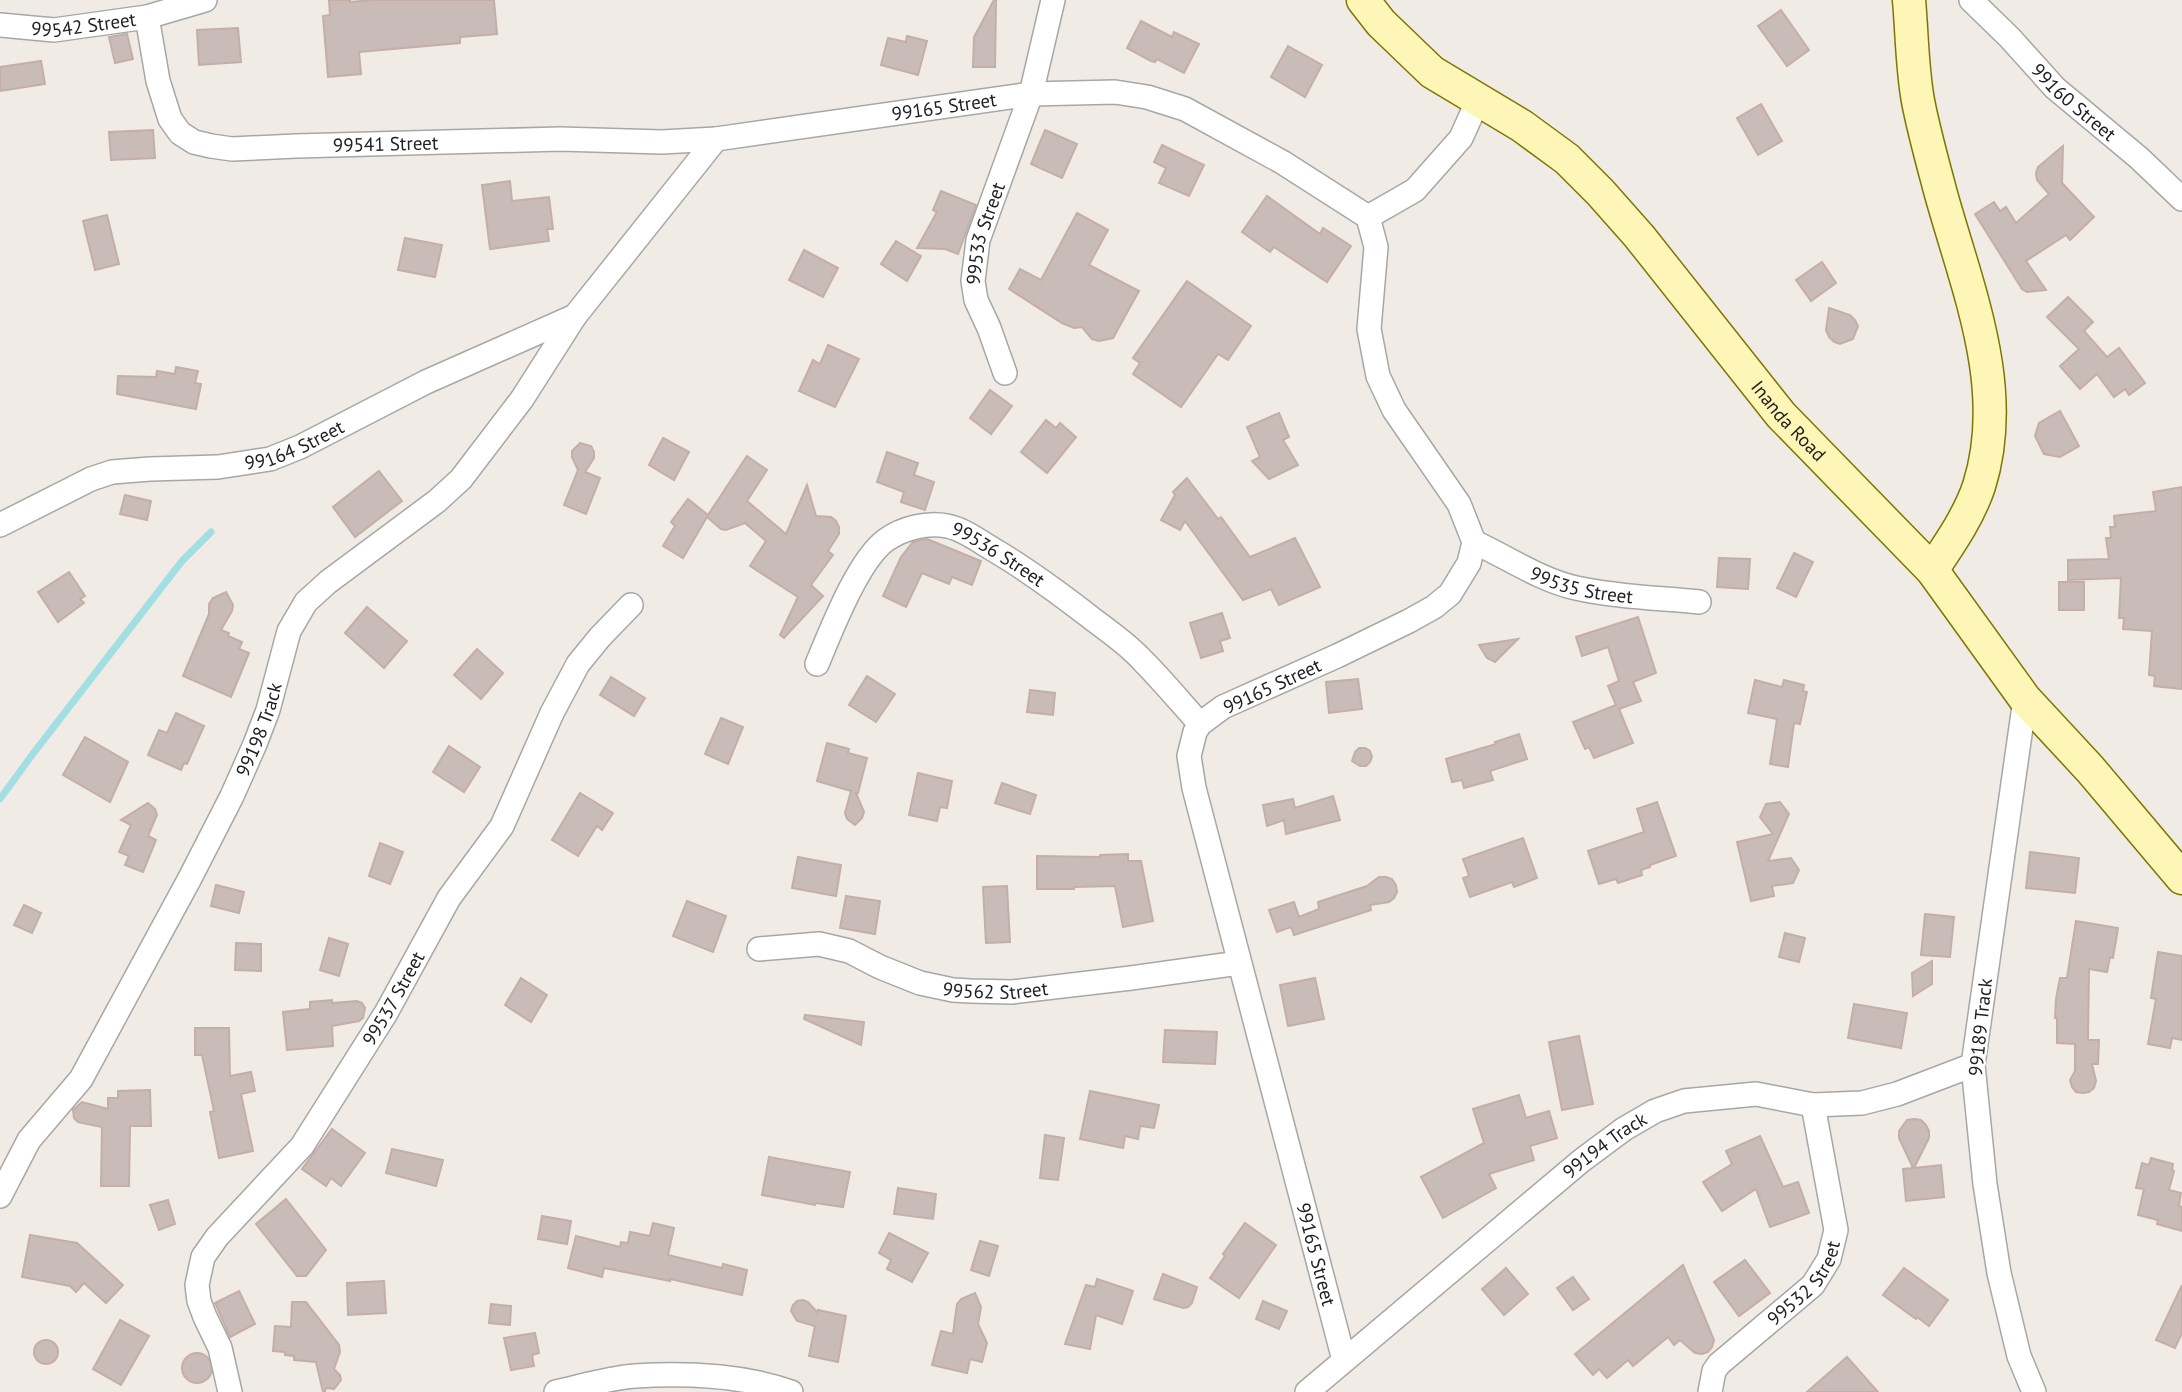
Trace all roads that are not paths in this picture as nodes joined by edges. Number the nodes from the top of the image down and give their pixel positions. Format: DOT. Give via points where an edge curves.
graph roads {
  1 [pos="205,0"];
  2 [pos="1053,0"];
  3 [pos="1363,0"];
  4 [pos="1909,0"];
  5 [pos="1971,0"];
  6 [pos="147,17"];
  7 [pos="0,25"];
  8 [pos="1031,94"];
  9 [pos="1478,100"];
  10 [pos="716,139"];
  11 [pos="2182,199"];
  12 [pos="1368,217"];
  13 [pos="575,316"];
  14 [pos="1005,373"];
  15 [pos="0,525"];
  16 [pos="1474,542"];
  17 [pos="1932,570"];
  18 [pos="1699,602"];
  19 [pos="631,605"];
  20 [pos="817,664"];
  21 [pos="2025,699"];
  22 [pos="1200,724"];
  23 [pos="2182,878"];
  24 [pos="759,949"];
  25 [pos="1239,962"];
  26 [pos="1973,1065"];
  27 [pos="1814,1105"];
  28 [pos="0,1196"];
  29 [pos="1344,1360"];
  30 [pos="230,1392"];
  31 [pos="556,1392"];
  32 [pos="791,1392"];
  33 [pos="1307,1392"];
  34 [pos="1710,1392"];
  35 [pos="2034,1392"];
  1 -- 6 [label="street, 99542 Street"];
  2 -- 8 [label="street, 99533 Street"];
  3 -- 9 [label="street, Inanda Road" via="1432,72"];
  4 -- 17 [label="street" via="1918,99 1987,363 1990,406 1978,487"];
  5 -- 11 [label="street, 99160 Street" via="2055,88"];
  6 -- 7 [label="street, 99542 Street" via="54,30"];
  6 -- 10 [label="street, 99541 Street" via="170,119 180,133 211,146"];
  8 -- 10 [label="street, 99165 Street"];
  8 -- 12 [label="street, 99165 Street" via="1115,92 1185,109 1282,162"];
  8 -- 14 [label="street, 99533 Street" via="978,240 973,281"];
  9 -- 12 [label="street" via="1461,138 1415,190"];
  9 -- 17 [label="street, Inanda Road" via="1567,159 1600,192 1781,415"];
  10 -- 13 [label="street"];
  12 -- 16 [label="street" via="1377,247 1369,329 1378,376 1394,410 1459,504"];
  13 -- 15 [label="street, 99164 Street" via="270,459 218,467 112,472"];
  13 -- 28 [label="street, 99198 Track" via="522,399 461,479 306,602 289,631 255,744 190,878 81,1079 29,1140"];
  16 -- 18 [label="street, 99535 Street" via="1576,588"];
  16 -- 22 [label="street, 99165 Street" via="1457,584 1434,607 1223,707"];
  17 -- 21 [label="street, Inanda Road"];
  19 -- 30 [label="street, 99537 Street" via="578,664 502,826 449,898 386,1013 302,1146 203,1257 199,1301 220,1348"];
  20 -- 22 [label="street, 99536 Street" via="857,578 885,540 920,526 947,526 1029,570 1110,632 1142,659"];
  21 -- 23 [label="street, Inanda Road"];
  21 -- 26 [label="street, 99189 Track"];
  22 -- 25 [label="street, 99165 Street" via="1189,756 1194,788"];
  24 -- 25 [label="street, 99562 Street" via="819,944 849,951 919,983 970,991 1025,990"];
  25 -- 29 [label="street, 99165 Street"];
  26 -- 27 [label="street, 99194 Track" via="1862,1103"];
  26 -- 35 [label="street, 99189 Track" via="1999,1273 2019,1356"];
  27 -- 29 [label="street, 99194 Track" via="1756,1094 1684,1101 1655,1111 1581,1161"];
  27 -- 34 [label="street, 99532 Street" via="1836,1230 1832,1252 1813,1285 1719,1364"];
  29 -- 33 [label="street, 99194 Track"];
  31 -- 32 [label="street" via="634,1377 686,1376 740,1380"];
}
